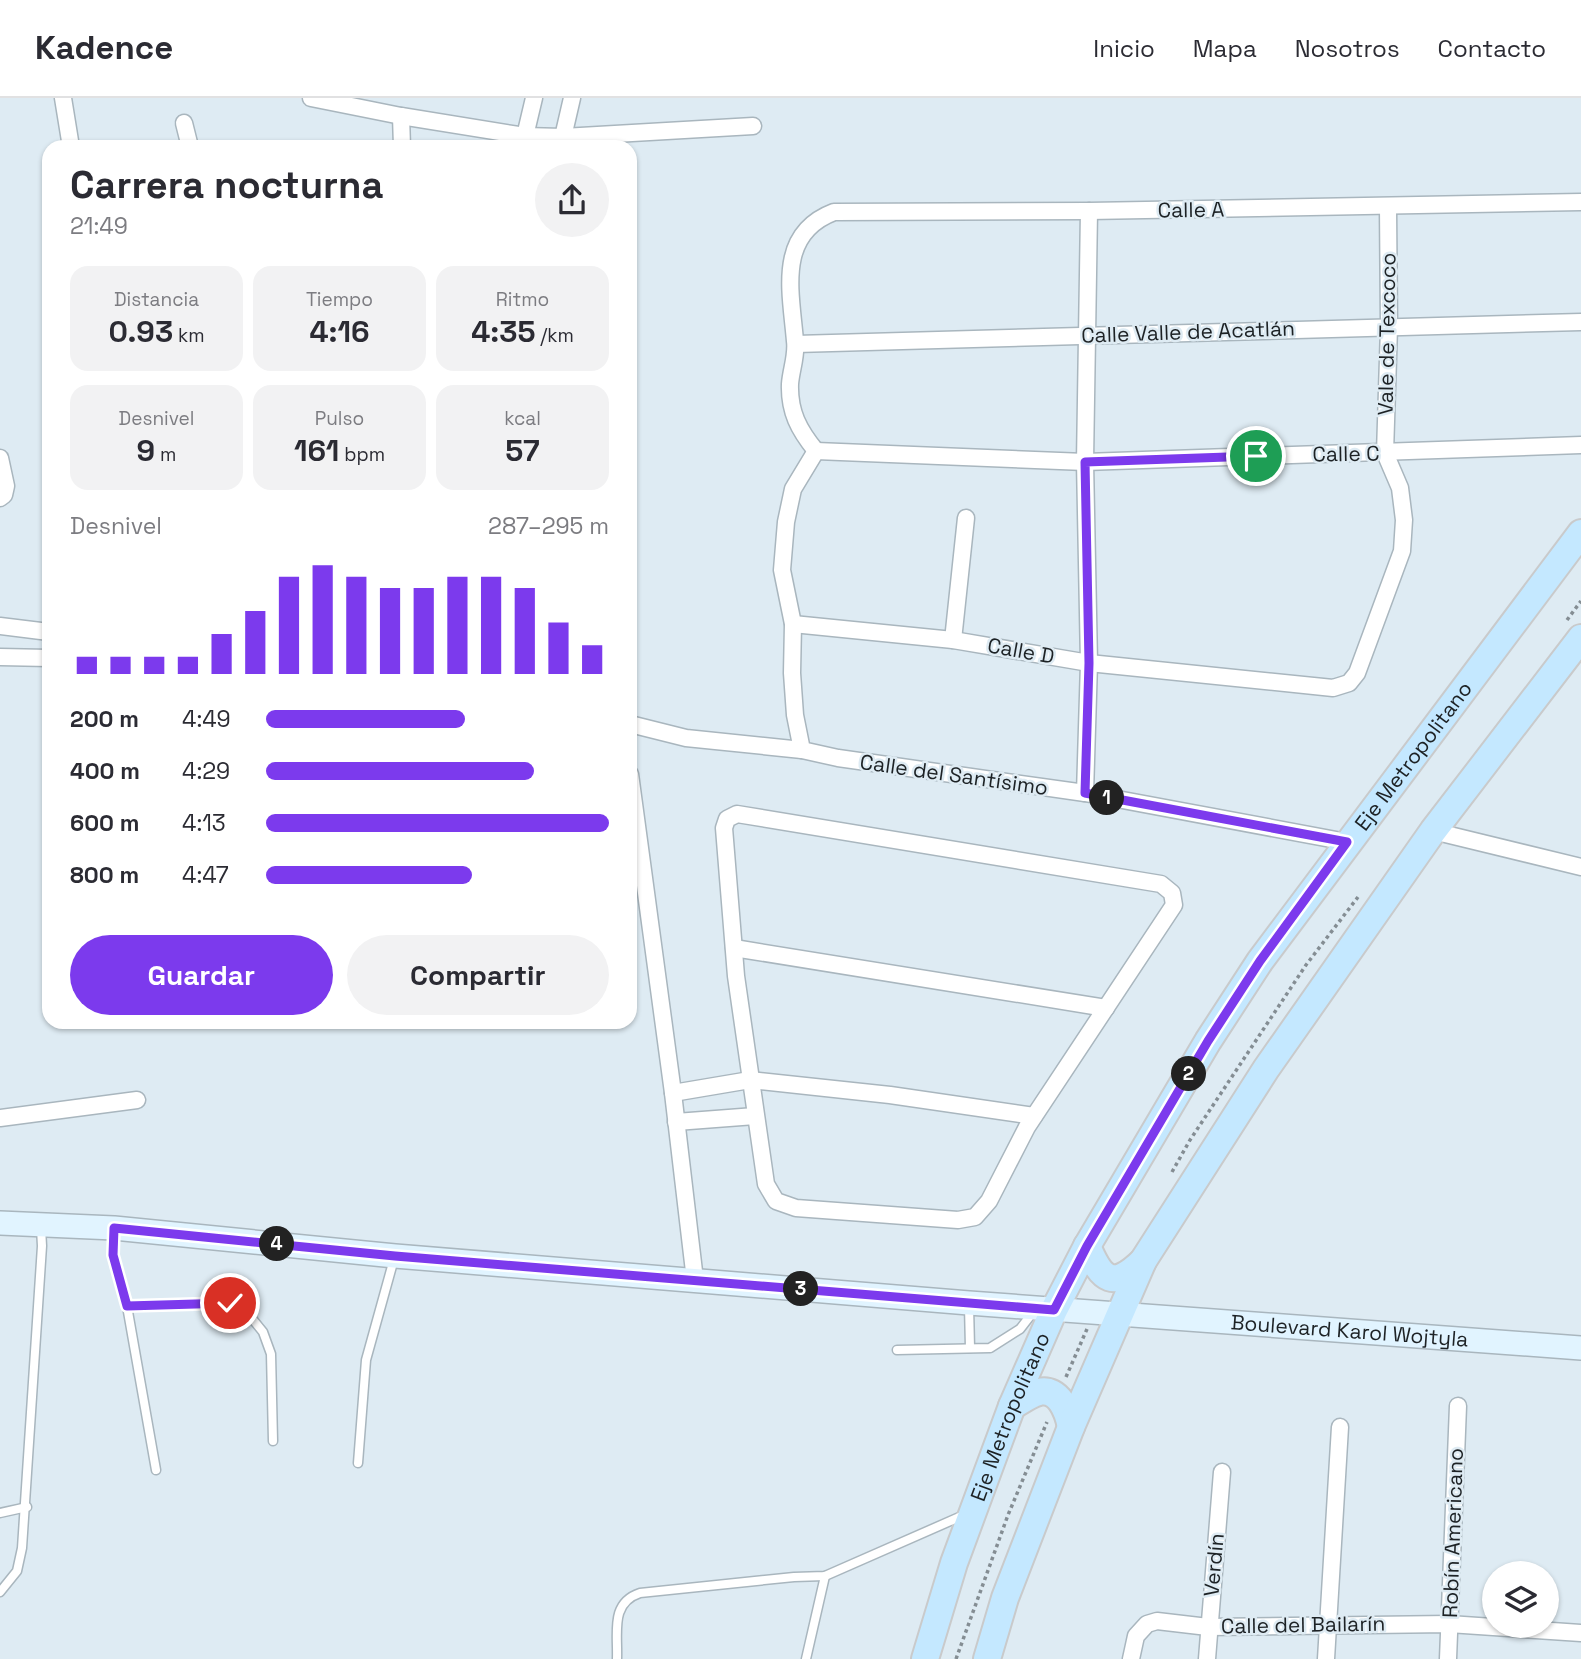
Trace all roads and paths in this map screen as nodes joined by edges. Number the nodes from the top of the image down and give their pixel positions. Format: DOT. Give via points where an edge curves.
graph roads {
  1 [pos="63,98"];
  2 [pos="311,98"];
  3 [pos="534,98"];
  4 [pos="572,98"];
  5 [pos="401,116"];
  6 [pos="184,123"];
  7 [pos="753,126"];
  8 [pos="70,140"];
  9 [pos="188,140"];
  10 [pos="402,140"];
  11 [pos="515,140"];
  12 [pos="525,140"];
  13 [pos="575,140"];
  14 [pos="1581,202"];
  15 [pos="1388,206"];
  16 [pos="1088,211"];
  17 [pos="1581,322"];
  18 [pos="1389,327"];
  19 [pos="1088,334"];
  20 [pos="796,344"];
  21 [pos="1581,445"];
  22 [pos="816,451"];
  23 [pos="1385,453"];
  24 [pos="0,457"];
  25 [pos="1085,462"];
  26 [pos="0,498"];
  27 [pos="966,518"];
  28 [pos="1581,533"];
  29 [pos="793,624"];
  30 [pos="0,626"];
  31 [pos="42,631"];
  32 [pos="1581,638"];
  33 [pos="953,640"];
  34 [pos="0,657"];
  35 [pos="42,658"];
  36 [pos="1089,663"];
  37 [pos="1333,688"];
  38 [pos="637,726"];
  39 [pos="802,750"];
  40 [pos="1085,793"];
  41 [pos="637,826"];
  42 [pos="1433,831"];
  43 [pos="1347,842"];
  44 [pos="1581,867"];
  45 [pos="734,948"];
  46 [pos="1106,1008"];
  47 [pos="750,1080"];
  48 [pos="673,1093"];
  49 [pos="137,1100"];
  50 [pos="755,1116"];
  51 [pos="1034,1116"];
  52 [pos="0,1118"];
  53 [pos="676,1122"];
  54 [pos="0,1223"];
  55 [pos="41,1225"];
  56 [pos="114,1228"];
  57 [pos="1087,1246"];
  58 [pos="395,1256"];
  59 [pos="1143,1261"];
  60 [pos="695,1280"];
  61 [pos="969,1303"];
  62 [pos="127,1306"];
  63 [pos="1045,1309"];
  64 [pos="1119,1314"];
  65 [pos="970,1349"];
  66 [pos="1581,1349"];
  67 [pos="897,1350"];
  68 [pos="1012,1406"];
  69 [pos="1458,1406"];
  70 [pos="1071,1427"];
  71 [pos="1340,1427"];
  72 [pos="272,1441"];
  73 [pos="358,1463"];
  74 [pos="156,1470"];
  75 [pos="1222,1472"];
  76 [pos="27,1507"];
  77 [pos="973,1511"];
  78 [pos="0,1513"];
  79 [pos="825,1576"];
  80 [pos="0,1592"];
  81 [pos="1327,1624"];
  82 [pos="1449,1624"];
  83 [pos="1208,1627"];
  84 [pos="1581,1633"];
  85 [pos="617,1659"];
  86 [pos="806,1659"];
  87 [pos="925,1659"];
  88 [pos="987,1659"];
  89 [pos="1131,1659"];
  90 [pos="1207,1659"];
  91 [pos="1326,1659"];
  92 [pos="1448,1659"];
  1 -- 8 [label="street"];
  2 -- 5 [label="street"];
  3 -- 12 [label="street"];
  4 -- 13 [label="street"];
  5 -- 10 [label="street"];
  5 -- 11 [label="street"];
  6 -- 9 [label="street"];
  7 -- 13 [label="street"];
  14 -- 15 [label="street, Calle A"];
  15 -- 16 [label="street, Calle A"];
  15 -- 18 [label="street, Vale de Texcoco"];
  16 -- 19 [label="street"];
  16 -- 20 [label="street, Calle A" via="834,212 819,218 794,248 790,305"];
  17 -- 18 [label="street, Calle Valle de Acatlán"];
  18 -- 19 [label="street, Calle Valle de Acatlán"];
  18 -- 23 [label="street, Vale de Texcoco"];
  19 -- 20 [label="street, Calle Valle de Acatlán"];
  19 -- 25 [label="street"];
  20 -- 22 [label="street" via="790,384 792,411"];
  21 -- 23 [label="street, Calle C"];
  22 -- 25 [label="street, Calle C"];
  22 -- 29 [label="street" via="793,489 786,522 782,570"];
  23 -- 25 [label="street, Calle C"];
  23 -- 37 [label="street, Vale de Texcoco" via="1400,488 1402,551 1357,673 1349,683"];
  24 -- 26 [label="street" via="6,486"];
  25 -- 36 [label="street"];
  27 -- 33 [label="street"];
  28 -- 43 [label="main road, Eje Metropolitano"];
  29 -- 33 [label="street, Calle D"];
  29 -- 39 [label="street" via="792,673"];
  30 -- 31 [label="street"];
  32 -- 42 [label="main road"];
  33 -- 36 [label="street, Calle D"];
  34 -- 35 [label="street"];
  36 -- 37 [label="street, Calle D"];
  36 -- 40 [label="street"];
  38 -- 39 [label="street, Calle del Santísimo" via="686,738"];
  39 -- 40 [label="street, Calle del Santísimo"];
  40 -- 43 [label="street, Calle del Santísimo"];
  41 -- 48 [label="street"];
  42 -- 44 [label="street"];
  42 -- 59 [label="main road" via="1266,1069"];
  43 -- 57 [label="main road, Eje Metropolitano" via="1208,1041"];
  45 -- 46 [label="street"];
  45 -- 46 [label="street" via="724,828 737,814 1161,884 1172,893 1174,905"];
  45 -- 47 [label="street"];
  46 -- 51 [label="street"];
  47 -- 48 [label="street"];
  47 -- 50 [label="street"];
  47 -- 51 [label="street"];
  48 -- 53 [label="street"];
  49 -- 52 [label="street"];
  50 -- 51 [label="street" via="766,1184 776,1201 796,1208 958,1220 975,1217 989,1201"];
  50 -- 53 [label="street"];
  53 -- 60 [label="street"];
  54 -- 55 [label="street, Boulevard Karol Wojtyla"];
  55 -- 56 [label="street, Boulevard Karol Wojtyla"];
  55 -- 76 [label="lane"];
  56 -- 58 [label="street, Boulevard Karol Wojtyla"];
  56 -- 62 [label="lane" via="113,1255"];
  57 -- 59 [label="main road" via="1096,1268 1110,1277 1122,1277"];
  57 -- 63 [label="main road, Eje Metropolitano"];
  58 -- 60 [label="street, Boulevard Karol Wojtyla"];
  58 -- 73 [label="lane" via="366,1360"];
  59 -- 64 [label="main road"];
  60 -- 61 [label="street, Boulevard Karol Wojtyla"];
  61 -- 63 [label="street, Boulevard Karol Wojtyla"];
  61 -- 65 [label="lane"];
  62 -- 72 [label="lane" via="230,1303 246,1311 263,1332 271,1354"];
  62 -- 74 [label="lane"];
  63 -- 64 [label="street, Boulevard Karol Wojtyla"];
  63 -- 65 [label="lane" via="989,1348"];
  63 -- 68 [label="main road, Eje Metropolitano"];
  64 -- 66 [label="street, Boulevard Karol Wojtyla"];
  64 -- 70 [label="main road"];
  65 -- 67 [label="lane"];
  68 -- 70 [label="main road" via="1037,1392 1051,1393 1063,1403"];
  68 -- 77 [label="main road, Eje Metropolitano"];
  69 -- 82 [label="street, Robín Americano"];
  70 -- 88 [label="main road" via="1005,1598"];
  71 -- 81 [label="street"];
  75 -- 83 [label="street, Verdín"];
  76 -- 78 [label="lane"];
  76 -- 80 [label="lane" via="17,1571"];
  77 -- 79 [label="lane"];
  77 -- 87 [label="main road, Eje Metropolitano"];
  79 -- 85 [label="lane" via="628,1597 619,1607"];
  79 -- 86 [label="lane"];
  81 -- 82 [label="street, Calle del Bailarín"];
  81 -- 83 [label="street, Calle del Bailarín"];
  81 -- 91 [label="street"];
  82 -- 84 [label="street, Calle del Bailarín"];
  82 -- 92 [label="street, Robín Americano"];
  83 -- 89 [label="street, Calle del Bailarín" via="1147,1624 1136,1636"];
  83 -- 90 [label="street, Verdín"];
}
